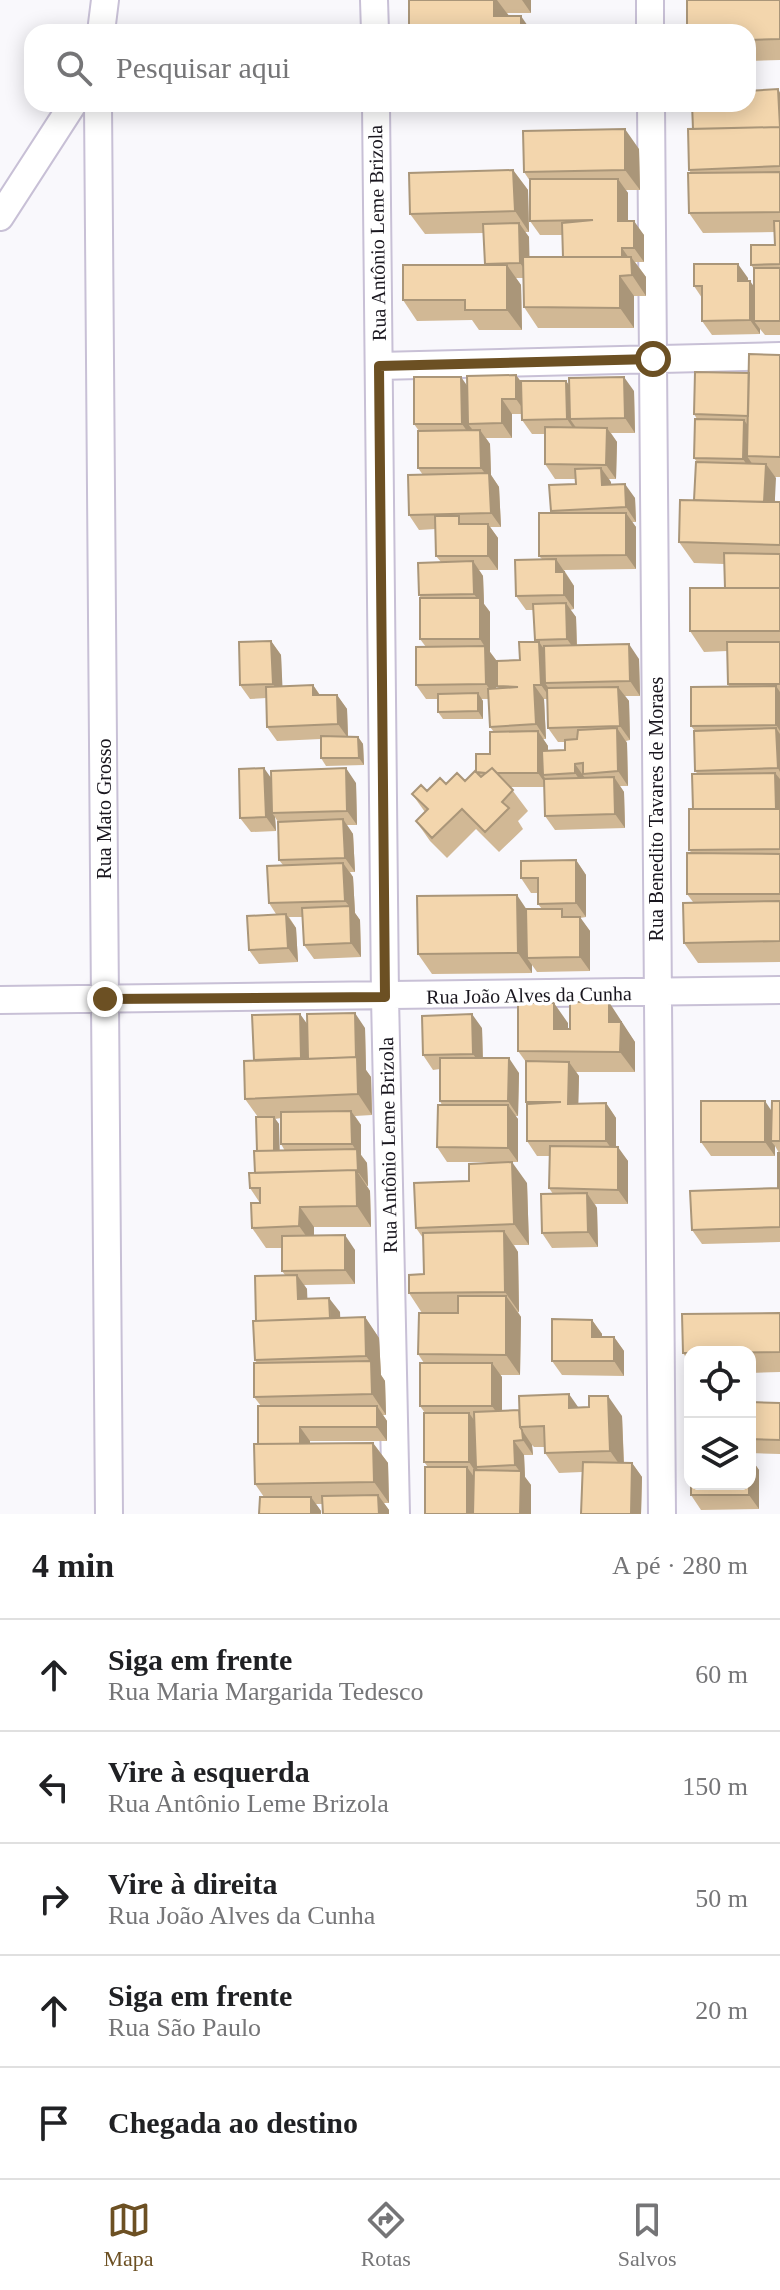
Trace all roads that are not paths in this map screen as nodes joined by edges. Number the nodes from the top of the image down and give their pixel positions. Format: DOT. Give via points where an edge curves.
graph roads {
  1 [pos="105,0"];
  2 [pos="374,0"];
  3 [pos="650,0"];
  4 [pos="102,24"];
  5 [pos="375,24"];
  6 [pos="650,24"];
  7 [pos="68,112"];
  8 [pos="98,112"];
  9 [pos="376,112"];
  10 [pos="651,112"];
  11 [pos="0,217"];
  12 [pos="780,356"];
  13 [pos="653,359"];
  14 [pos="379,366"];
  15 [pos="780,990"];
  16 [pos="658,993"];
  17 [pos="385,997"];
  18 [pos="105,999"];
  19 [pos="0,1000"];
  20 [pos="109,1514"];
  21 [pos="396,1514"];
  22 [pos="662,1514"];
  1 -- 4 [label="street"];
  2 -- 5 [label="street"];
  3 -- 6 [label="street"];
  7 -- 11 [label="street"];
  8 -- 18 [label="street, Rua Mato Grosso"];
  9 -- 14 [label="street, Rua Antônio Leme Brizola"];
  10 -- 13 [label="street, Rua Benedito Tavares de Moraes"];
  12 -- 13 [label="street"];
  13 -- 14 [label="street"];
  13 -- 16 [label="street, Rua Benedito Tavares de Moraes"];
  14 -- 17 [label="street, Rua Antônio Leme Brizola"];
  15 -- 16 [label="street, Rua João Alves da Cunha"];
  16 -- 17 [label="street, Rua João Alves da Cunha"];
  16 -- 22 [label="street, Rua Benedito Tavares de Moraes"];
  17 -- 18 [label="street, Rua João Alves da Cunha"];
  17 -- 21 [label="street, Rua Antônio Leme Brizola"];
  18 -- 19 [label="street, Rua João Alves da Cunha"];
  18 -- 20 [label="street, Rua Mato Grosso"];
}
